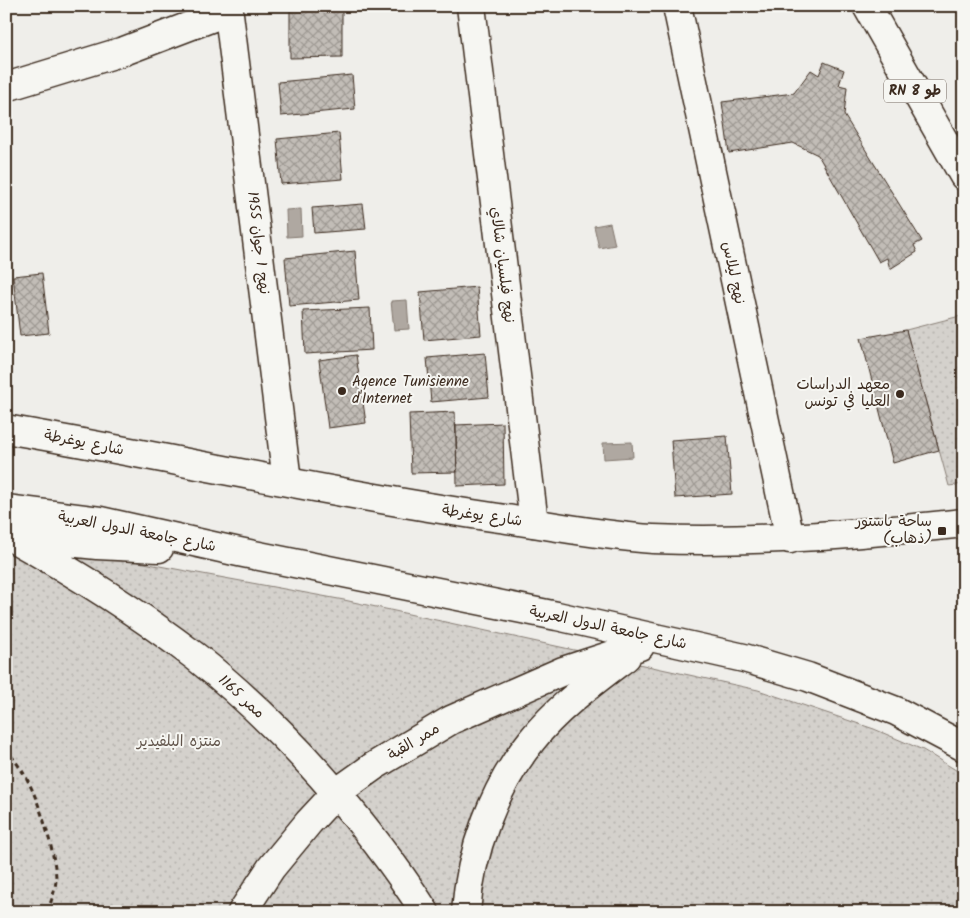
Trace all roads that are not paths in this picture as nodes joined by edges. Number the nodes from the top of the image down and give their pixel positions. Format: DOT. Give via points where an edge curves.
graph roads {
  1 [pos="471,6"];
  2 [pos="677,6"];
  3 [pos="867,6"];
  4 [pos="228,8"];
  5 [pos="6,87"];
  6 [pos="964,176"];
  7 [pos="6,429"];
  8 [pos="288,481"];
  9 [pos="6,509"];
  10 [pos="534,523"];
  11 [pos="964,523"];
  12 [pos="8,535"];
  13 [pos="790,539"];
  14 [pos="239,552"];
  15 [pos="650,643"];
  16 [pos="964,747"];
  17 [pos="336,793"];
  18 [pos="242,912"];
  19 [pos="425,912"];
  20 [pos="466,912"];
  1 -- 10 [label="street, نهج فيلسيان شالاي"];
  2 -- 13 [label="street, نهج ليلاس"];
  3 -- 6 [label="street, RN 8 طو"];
  4 -- 5 [label="street" via="124,52"];
  4 -- 8 [label="street, نهج 1 جوان 1955"];
  7 -- 8 [label="street, شارع يوغرطة"];
  8 -- 10 [label="street, شارع يوغرطة" via="409,505"];
  9 -- 14 [label="street, شارع جامعة الدول العربية" via="100,522"];
  10 -- 13 [label="street, شارع يوغرطة" via="653,539"];
  11 -- 13 [label="street, شارع يوغرطة"];
  12 -- 14 [label="street, شارع جامعة الدول العربية" via="97,545"];
  12 -- 17 [label="street, ممر 1165" via="138,614 196,658 280,732"];
  14 -- 15 [label="street, شارع جامعة الدول العربية" via="556,616"];
  15 -- 16 [label="street, شارع جامعة الدول العربية" via="744,658 808,677 896,711"];
  15 -- 17 [label="street, ممر القبة" via="563,671 451,720"];
  15 -- 20 [label="street" via="555,715 512,769 481,839 472,870"];
  17 -- 18 [label="street, ممر القبة" via="271,868"];
  17 -- 19 [label="street, ممر 1165" via="376,842"];
}
